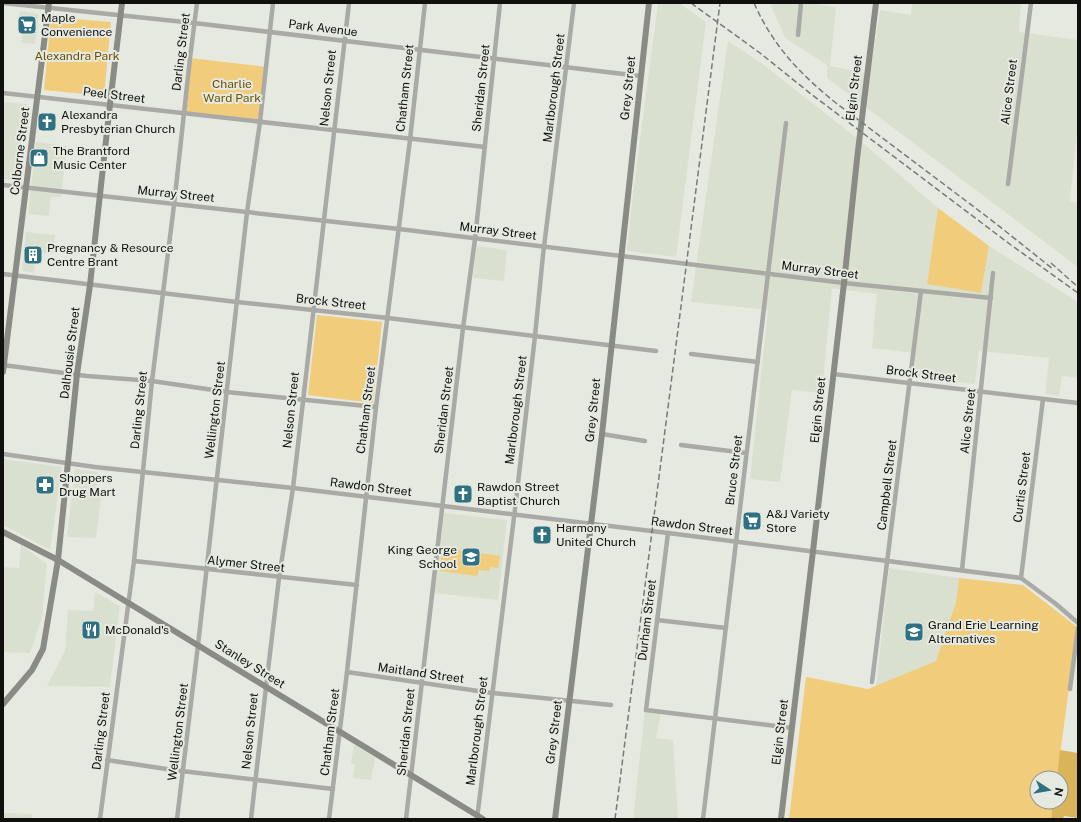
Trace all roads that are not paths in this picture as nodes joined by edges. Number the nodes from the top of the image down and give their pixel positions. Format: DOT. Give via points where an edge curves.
graph roads {
  1 [pos="3,3"];
  2 [pos="122,3"];
  3 [pos="197,3"];
  4 [pos="273,3"];
  5 [pos="348,3"];
  6 [pos="425,3"];
  7 [pos="500,3"];
  8 [pos="574,3"];
  9 [pos="649,3"];
  10 [pos="801,3"];
  11 [pos="876,3"];
  12 [pos="1031,3"];
  13 [pos="48,6"];
  14 [pos="120,16"];
  15 [pos="194,23"];
  16 [pos="270,32"];
  17 [pos="798,35"];
  18 [pos="344,41"];
  19 [pos="420,50"];
  20 [pos="494,59"];
  21 [pos="567,68"];
  22 [pos="640,76"];
  23 [pos="3,93"];
  24 [pos="37,96"];
  25 [pos="110,104"];
  26 [pos="184,113"];
  27 [pos="260,122"];
  28 [pos="786,123"];
  29 [pos="334,130"];
  30 [pos="410,140"];
  31 [pos="485,147"];
  32 [pos="1008,184"];
  33 [pos="3,185"];
  34 [pos="27,187"];
  35 [pos="100,196"];
  36 [pos="174,204"];
  37 [pos="247,212"];
  38 [pos="324,221"];
  39 [pos="399,229"];
  40 [pos="475,239"];
  41 [pos="544,247"];
  42 [pos="621,256"];
  43 [pos="769,273"];
  44 [pos="3,274"];
  45 [pos="993,274"];
  46 [pos="15,275"];
  47 [pos="844,283"];
  48 [pos="90,284"];
  49 [pos="921,291"];
  50 [pos="163,292"];
  51 [pos="991,298"];
  52 [pos="238,302"];
  53 [pos="313,310"];
  54 [pos="388,318"];
  55 [pos="463,328"];
  56 [pos="535,336"];
  57 [pos="612,345"];
  58 [pos="656,352"];
  59 [pos="691,354"];
  60 [pos="758,362"];
  61 [pos="3,365"];
  62 [pos="3,372"];
  63 [pos="78,374"];
  64 [pos="833,374"];
  65 [pos="152,381"];
  66 [pos="910,382"];
  67 [pos="982,391"];
  68 [pos="227,392"];
  69 [pos="1043,399"];
  70 [pos="302,400"];
  71 [pos="1078,403"];
  72 [pos="376,407"];
  73 [pos="602,434"];
  74 [pos="645,441"];
  75 [pos="681,445"];
  76 [pos="746,453"];
  77 [pos="3,454"];
  78 [pos="69,464"];
  79 [pos="142,471"];
  80 [pos="217,480"];
  81 [pos="293,488"];
  82 [pos="366,497"];
  83 [pos="443,505"];
  84 [pos="514,514"];
  85 [pos="590,524"];
  86 [pos="3,532"];
  87 [pos="668,533"];
  88 [pos="736,542"];
  89 [pos="813,551"];
  90 [pos="58,560"];
  91 [pos="134,561"];
  92 [pos="887,561"];
  93 [pos="206,569"];
  94 [pos="962,570"];
  95 [pos="279,578"];
  96 [pos="1021,578"];
  97 [pos="356,586"];
  98 [pos="128,603"];
  99 [pos="656,620"];
  100 [pos="1078,623"];
  101 [pos="726,628"];
  102 [pos="1078,628"];
  103 [pos="198,645"];
  104 [pos="347,672"];
  105 [pos="422,682"];
  106 [pos="872,682"];
  107 [pos="266,687"];
  108 [pos="1070,689"];
  109 [pos="492,693"];
  110 [pos="10,696"];
  111 [pos="3,698"];
  112 [pos="569,700"];
  113 [pos="3,704"];
  114 [pos="611,705"];
  115 [pos="716,718"];
  116 [pos="792,728"];
  117 [pos="340,732"];
  118 [pos="107,760"];
  119 [pos="183,771"];
  120 [pos="412,776"];
  121 [pos="255,779"];
  122 [pos="333,789"];
  123 [pos="479,818"];
  124 [pos="100,819"];
  125 [pos="177,819"];
  126 [pos="251,819"];
  127 [pos="329,819"];
  128 [pos="406,819"];
  129 [pos="555,819"];
  130 [pos="703,819"];
  131 [pos="781,819"];
  1 -- 13 [label="street, Park Avenue"];
  2 -- 14 [label="main road, Dalhousie Street"];
  3 -- 15 [label="street, Darling Street"];
  4 -- 16 [label="street, Wellington Street"];
  5 -- 18 [label="street, Nelson Street"];
  6 -- 19 [label="street, Chatham Street"];
  7 -- 20 [label="street, Sheridan Street"];
  8 -- 21 [label="street, Marlborough Street"];
  9 -- 22 [label="main road, Grey Street"];
  10 -- 17 [label="street"];
  11 -- 47 [label="main road, Elgin Street" via="856,159"];
  12 -- 32 [label="street, Alice Street"];
  13 -- 14 [label="street, Park Avenue"];
  13 -- 24 [label="main road, Colborne Street"];
  14 -- 15 [label="street, Park Avenue"];
  14 -- 25 [label="main road, Dalhousie Street"];
  15 -- 16 [label="street, Park Avenue"];
  15 -- 26 [label="street, Darling Street"];
  16 -- 18 [label="street, Park Avenue"];
  16 -- 27 [label="street, Wellington Street"];
  18 -- 19 [label="street, Park Avenue"];
  18 -- 29 [label="street, Nelson Street"];
  19 -- 20 [label="street, Park Avenue"];
  19 -- 30 [label="street, Chatham Street"];
  20 -- 21 [label="street, Park Avenue"];
  20 -- 31 [label="street, Sheridan Street"];
  21 -- 22 [label="street, Park Avenue"];
  21 -- 41 [label="street, Marlborough Street"];
  22 -- 42 [label="main road, Grey Street"];
  23 -- 24 [label="street, Peel Street"];
  24 -- 25 [label="street, Peel Street"];
  24 -- 34 [label="main road, Colborne Street"];
  25 -- 26 [label="street, Peel Street"];
  25 -- 35 [label="main road, Dalhousie Street"];
  26 -- 27 [label="street, Peel Street"];
  26 -- 36 [label="street, Darling Street"];
  27 -- 29 [label="street, Peel Street"];
  27 -- 37 [label="street, Wellington Street"];
  28 -- 43 [label="street, Bruce Street"];
  29 -- 30 [label="street, Peel Street"];
  29 -- 38 [label="street, Nelson Street"];
  30 -- 31 [label="street, Peel Street"];
  30 -- 39 [label="street, Chatham Street"];
  31 -- 40 [label="street, Sheridan Street"];
  33 -- 34 [label="street, Murray Street"];
  34 -- 35 [label="street, Murray Street"];
  34 -- 46 [label="main road, Colborne Street"];
  35 -- 36 [label="street, Murray Street"];
  35 -- 48 [label="main road, Dalhousie Street"];
  36 -- 37 [label="street, Murray Street"];
  36 -- 50 [label="street, Darling Street"];
  37 -- 38 [label="street, Murray Street"];
  37 -- 52 [label="street, Wellington Street"];
  38 -- 39 [label="street, Murray Street"];
  38 -- 53 [label="street, Nelson Street"];
  39 -- 40 [label="street, Murray Street"];
  39 -- 54 [label="street, Chatham Street"];
  40 -- 41 [label="street, Murray Street"];
  40 -- 55 [label="street, Sheridan Street"];
  41 -- 42 [label="street, Murray Street"];
  41 -- 56 [label="street, Marlborough Street"];
  42 -- 43 [label="street, Murray Street"];
  42 -- 57 [label="main road, Grey Street"];
  43 -- 47 [label="street, Murray Street"];
  43 -- 60 [label="street, Bruce Street"];
  44 -- 46 [label="street, Brock Street"];
  45 -- 51 [label="street, Alice Street"];
  46 -- 48 [label="street, Brock Street"];
  46 -- 61 [label="main road, Colborne Street"];
  47 -- 49 [label="street, Murray Street"];
  47 -- 64 [label="main road, Elgin Street"];
  48 -- 50 [label="street, Brock Street"];
  48 -- 63 [label="main road, Dalhousie Street"];
  49 -- 51 [label="street, Murray Street"];
  49 -- 66 [label="street, Campbell Street"];
  50 -- 52 [label="street, Brock Street"];
  50 -- 65 [label="street, Darling Street"];
  51 -- 67 [label="street, Alice Street"];
  52 -- 53 [label="street, Brock Street"];
  52 -- 68 [label="street, Wellington Street"];
  53 -- 54 [label="street, Brock Street"];
  53 -- 70 [label="street, Nelson Street"];
  54 -- 55 [label="street, Brock Street"];
  54 -- 72 [label="street, Chatham Street"];
  55 -- 56 [label="street, Brock Street"];
  55 -- 83 [label="street, Sheridan Street"];
  56 -- 57 [label="street, Brock Street"];
  56 -- 84 [label="street, Marlborough Street"];
  57 -- 58 [label="street, Brock Street"];
  57 -- 73 [label="main road, Grey Street"];
  59 -- 60 [label="street"];
  60 -- 76 [label="street, Bruce Street"];
  61 -- 62 [label="main road, Colborne Street"];
  61 -- 63 [label="street"];
  63 -- 65 [label="street"];
  63 -- 78 [label="main road, Dalhousie Street"];
  64 -- 66 [label="street, Brock Street"];
  64 -- 89 [label="main road, Elgin Street"];
  65 -- 68 [label="street"];
  65 -- 79 [label="street, Darling Street"];
  66 -- 67 [label="street, Brock Street"];
  66 -- 92 [label="street, Campbell Street"];
  67 -- 69 [label="street, Brock Street"];
  67 -- 94 [label="street, Alice Street"];
  68 -- 70 [label="street"];
  68 -- 80 [label="street, Wellington Street"];
  69 -- 71 [label="street, Brock Street"];
  69 -- 96 [label="street, Curtis Street"];
  70 -- 72 [label="street"];
  70 -- 81 [label="street, Nelson Street"];
  72 -- 82 [label="street, Chatham Street"];
  73 -- 74 [label="street"];
  73 -- 85 [label="main road, Grey Street"];
  75 -- 76 [label="street"];
  76 -- 88 [label="street, Bruce Street"];
  77 -- 78 [label="street, Rawdon Street"];
  78 -- 79 [label="street, Rawdon Street"];
  78 -- 90 [label="main road, Dalhousie Street"];
  79 -- 80 [label="street, Rawdon Street"];
  79 -- 91 [label="street, Darling Street"];
  80 -- 81 [label="street, Rawdon Street"];
  80 -- 93 [label="street, Wellington Street"];
  81 -- 82 [label="street, Rawdon Street"];
  81 -- 95 [label="street, Nelson Street"];
  82 -- 83 [label="street, Rawdon Street"];
  82 -- 97 [label="street, Chatham Street"];
  83 -- 84 [label="street, Rawdon Street"];
  83 -- 105 [label="street, Sheridan Street"];
  84 -- 85 [label="street, Rawdon Street"];
  84 -- 109 [label="street, Marlborough Street"];
  85 -- 87 [label="street, Rawdon Street"];
  85 -- 112 [label="main road, Grey Street"];
  86 -- 90 [label="main road, Stanley Street"];
  87 -- 88 [label="street, Rawdon Street"];
  87 -- 99 [label="street, Durham Street"];
  88 -- 89 [label="street, Rawdon Street"];
  88 -- 101 [label="street, Bruce Street"];
  89 -- 92 [label="street, Rawdon Street"];
  89 -- 116 [label="main road, Elgin Street"];
  90 -- 98 [label="main road, Stanley Street"];
  90 -- 110 [label="main road, Dalhousie Street" via="43,649 32,670"];
  91 -- 93 [label="street, Alymer Street"];
  91 -- 98 [label="street, Darling Street"];
  92 -- 94 [label="street, Rawdon Street"];
  92 -- 106 [label="street, Campbell Street"];
  93 -- 95 [label="street, Alymer Street"];
  93 -- 103 [label="street, Wellington Street"];
  94 -- 96 [label="street, Rawdon Street"];
  95 -- 97 [label="street, Alymer Street"];
  95 -- 107 [label="street, Nelson Street"];
  96 -- 100 [label="street, Rawdon Street"];
  97 -- 104 [label="street, Chatham Street"];
  98 -- 103 [label="main road, Stanley Street"];
  98 -- 118 [label="street, Darling Street"];
  99 -- 101 [label="street"];
  99 -- 115 [label="street, Durham Street" via="646,710"];
  101 -- 115 [label="street, Bruce Street"];
  102 -- 108 [label="street"];
  103 -- 107 [label="main road, Stanley Street"];
  103 -- 119 [label="street, Wellington Street"];
  104 -- 105 [label="street, Maitland Street"];
  104 -- 117 [label="street, Chatham Street"];
  105 -- 109 [label="street, Maitland Street"];
  105 -- 120 [label="street, Sheridan Street"];
  107 -- 117 [label="main road, Stanley Street"];
  107 -- 121 [label="street, Nelson Street"];
  109 -- 112 [label="street, Maitland Street"];
  109 -- 123 [label="street, Marlborough Street"];
  110 -- 111 [label="main road"];
  110 -- 113 [label="main road, Dalhousie Street"];
  112 -- 114 [label="street, Maitland Street"];
  112 -- 129 [label="main road, Grey Street"];
  115 -- 116 [label="street"];
  115 -- 130 [label="street, Bruce Street"];
  116 -- 131 [label="main road, Elgin Street"];
  117 -- 120 [label="main road, Stanley Street"];
  117 -- 122 [label="street, Chatham Street"];
  118 -- 119 [label="street"];
  118 -- 124 [label="street, Darling Street"];
  119 -- 121 [label="street"];
  119 -- 125 [label="street, Wellington Street"];
  120 -- 123 [label="main road, Stanley Street"];
  120 -- 128 [label="street, Sheridan Street"];
  121 -- 122 [label="street"];
  121 -- 126 [label="street, Nelson Street"];
  122 -- 127 [label="street, Chatham Street"];
}
